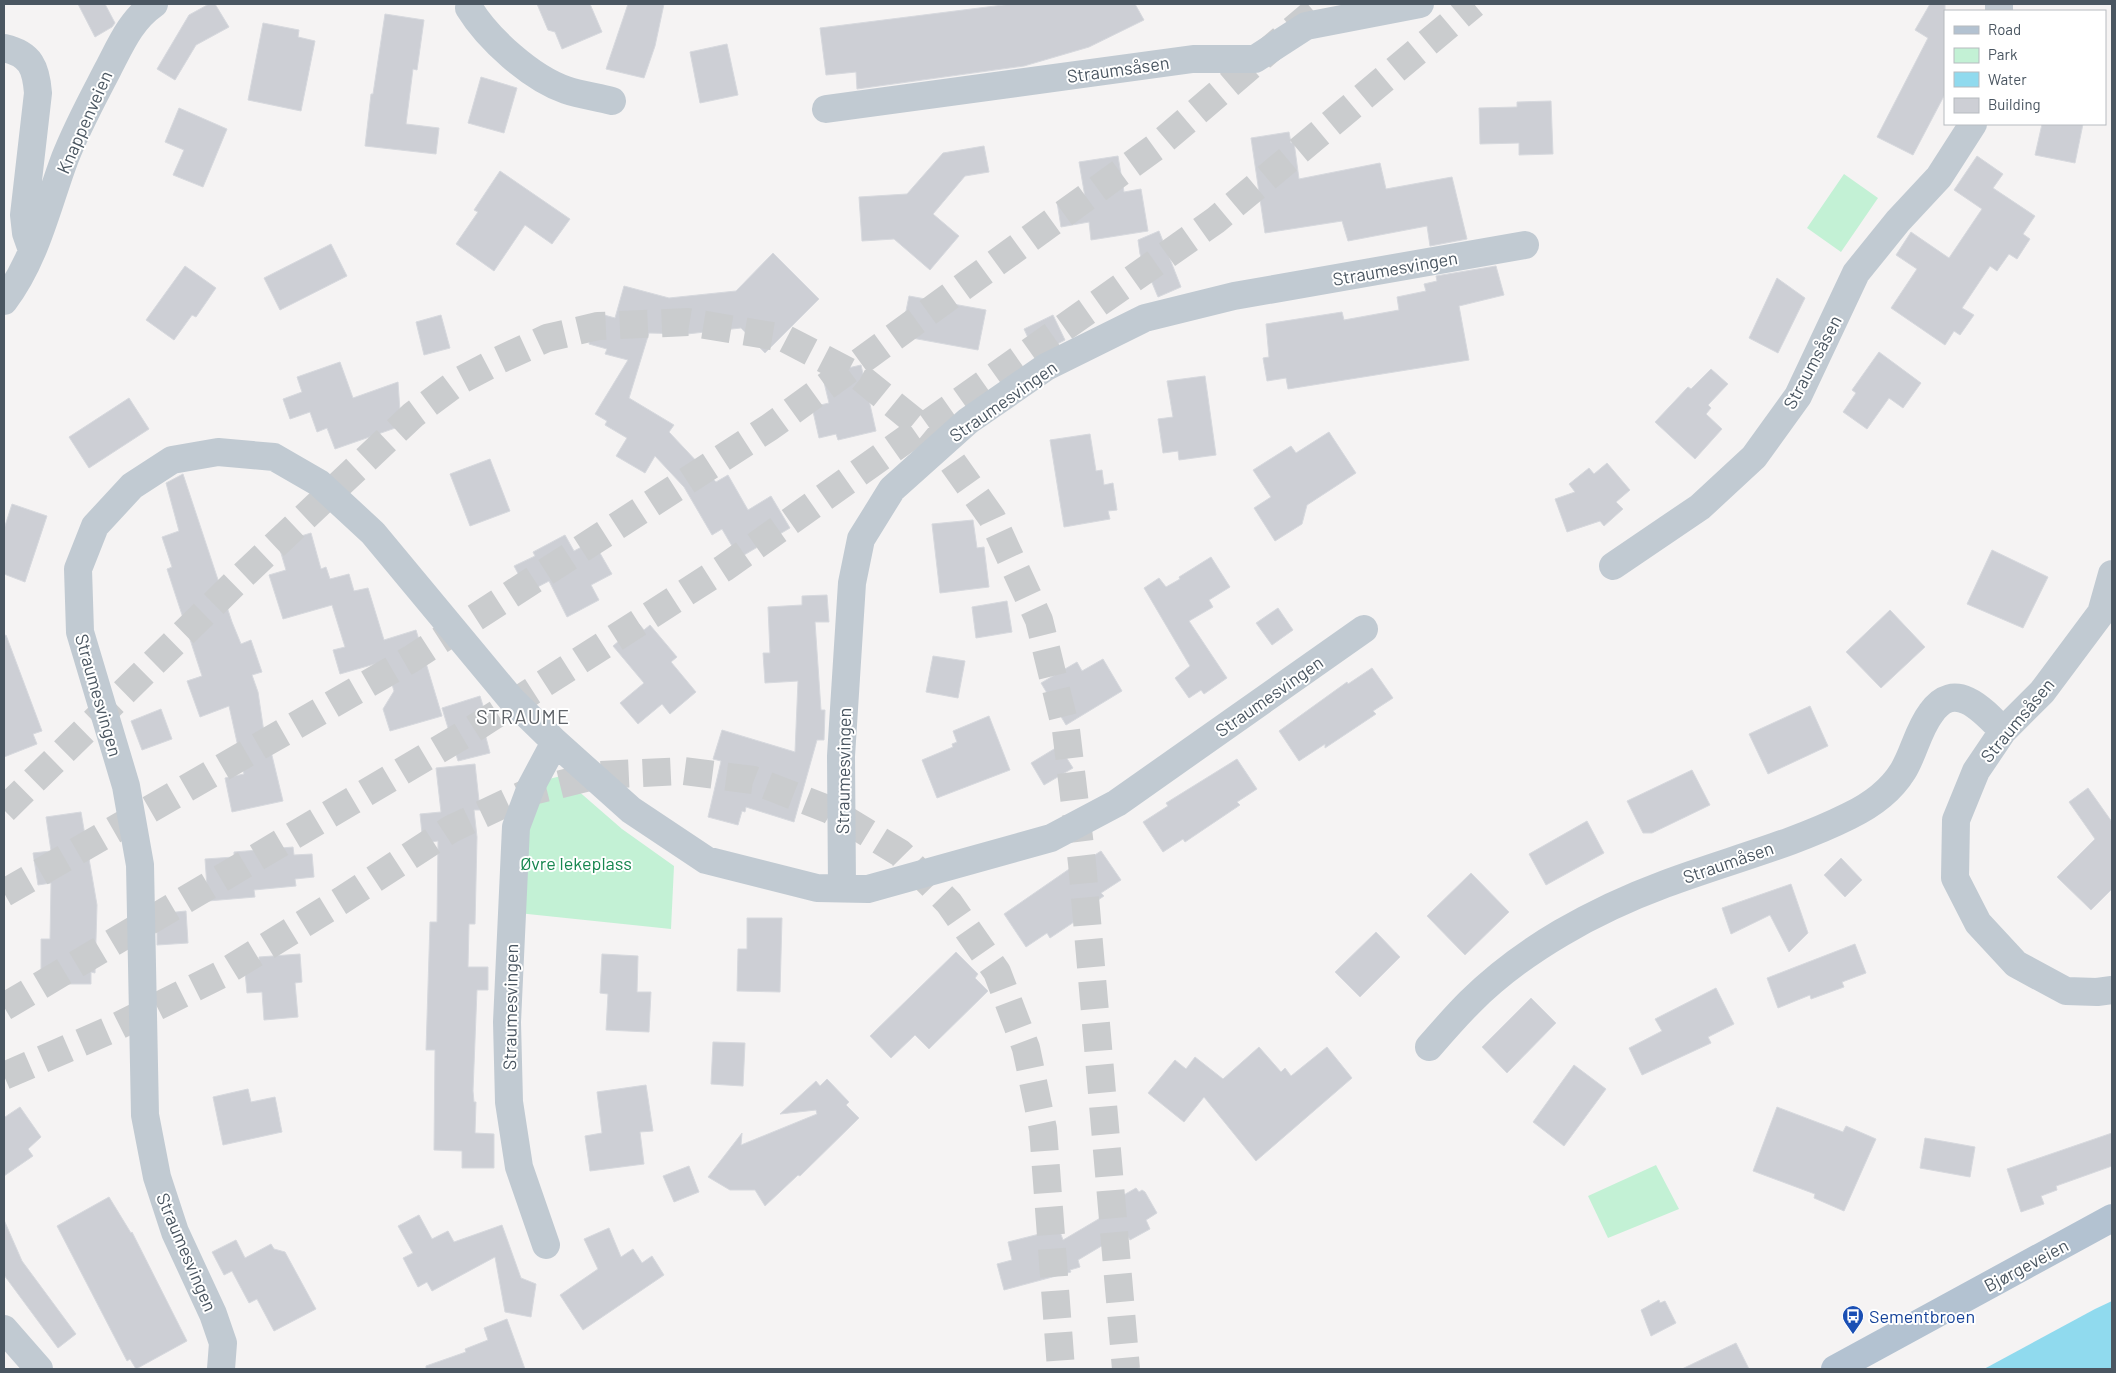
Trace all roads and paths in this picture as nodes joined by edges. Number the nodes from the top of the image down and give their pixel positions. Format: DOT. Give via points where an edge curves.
graph roads {
  1 [pos="154,4"];
  2 [pos="470,4"];
  3 [pos="1406,5"];
  4 [pos="4,48"];
  5 [pos="612,101"];
  6 [pos="826,109"];
  7 [pos="1973,125"];
  8 [pos="1525,245"];
  9 [pos="32,250"];
  10 [pos="4,301"];
  11 [pos="1613,566"];
  12 [pos="2112,574"];
  13 [pos="1364,630"];
  14 [pos="2003,731"];
  15 [pos="555,742"];
  16 [pos="842,888"];
  17 [pos="2112,990"];
  18 [pos="1429,1047"];
  19 [pos="2112,1218"];
  20 [pos="546,1245"];
  21 [pos="4,1329"];
  22 [pos="39,1369"];
  23 [pos="221,1369"];
  24 [pos="1835,1369"];
  1 -- 9 [label="street, Knappenveien" via="128,30 80,126"];
  2 -- 5 [label="street" via="469,8 480,27 542,78 565,90"];
  3 -- 6 [label="street, Straumsåsen" via="1306,26 1255,59 1192,59"];
  4 -- 9 [label="street, Knappenveien" via="17,51 29,61 36,75 38,94 24,215"];
  7 -- 11 [label="street, Straumsåsen" via="1939,177 1856,273 1798,396 1754,457 1700,507"];
  8 -- 16 [label="street, Straumesvingen" via="1234,296 1145,318 1046,367 968,421 892,489 861,539 852,583 841,756"];
  9 -- 10 [label="street, Knappenveien"];
  12 -- 14 [label="street, Straumsåsen" via="2101,613 2042,692"];
  13 -- 16 [label="street, Straumesvingen" via="1117,803 1050,838 868,889"];
  14 -- 17 [label="street, Straumsåsen" via="1976,771 1956,820 1955,878 1978,923 2016,964 2066,991"];
  14 -- 18 [label="street, Straumåsen" via="1982,708 1965,698 1945,700 1931,712 1904,770 1889,790 1866,808 1827,826 1664,884 1583,920 1522,958 1471,1001"];
  15 -- 16 [label="street, Straumesvingen" via="631,810 706,860 817,888"];
  15 -- 20 [label="street, Straumesvingen" via="531,787 516,827 507,1022 509,1102 520,1167"];
  15 -- 23 [label="street, Straumesvingen" via="511,699 373,534 319,483 274,457 218,452 172,460 132,486 95,526 78,569 80,632 126,786 140,865 145,1115 160,1186 223,1344"];
  19 -- 24 [label="main road, Bjørgeveien"];
  21 -- 22 [label="street"];
}
